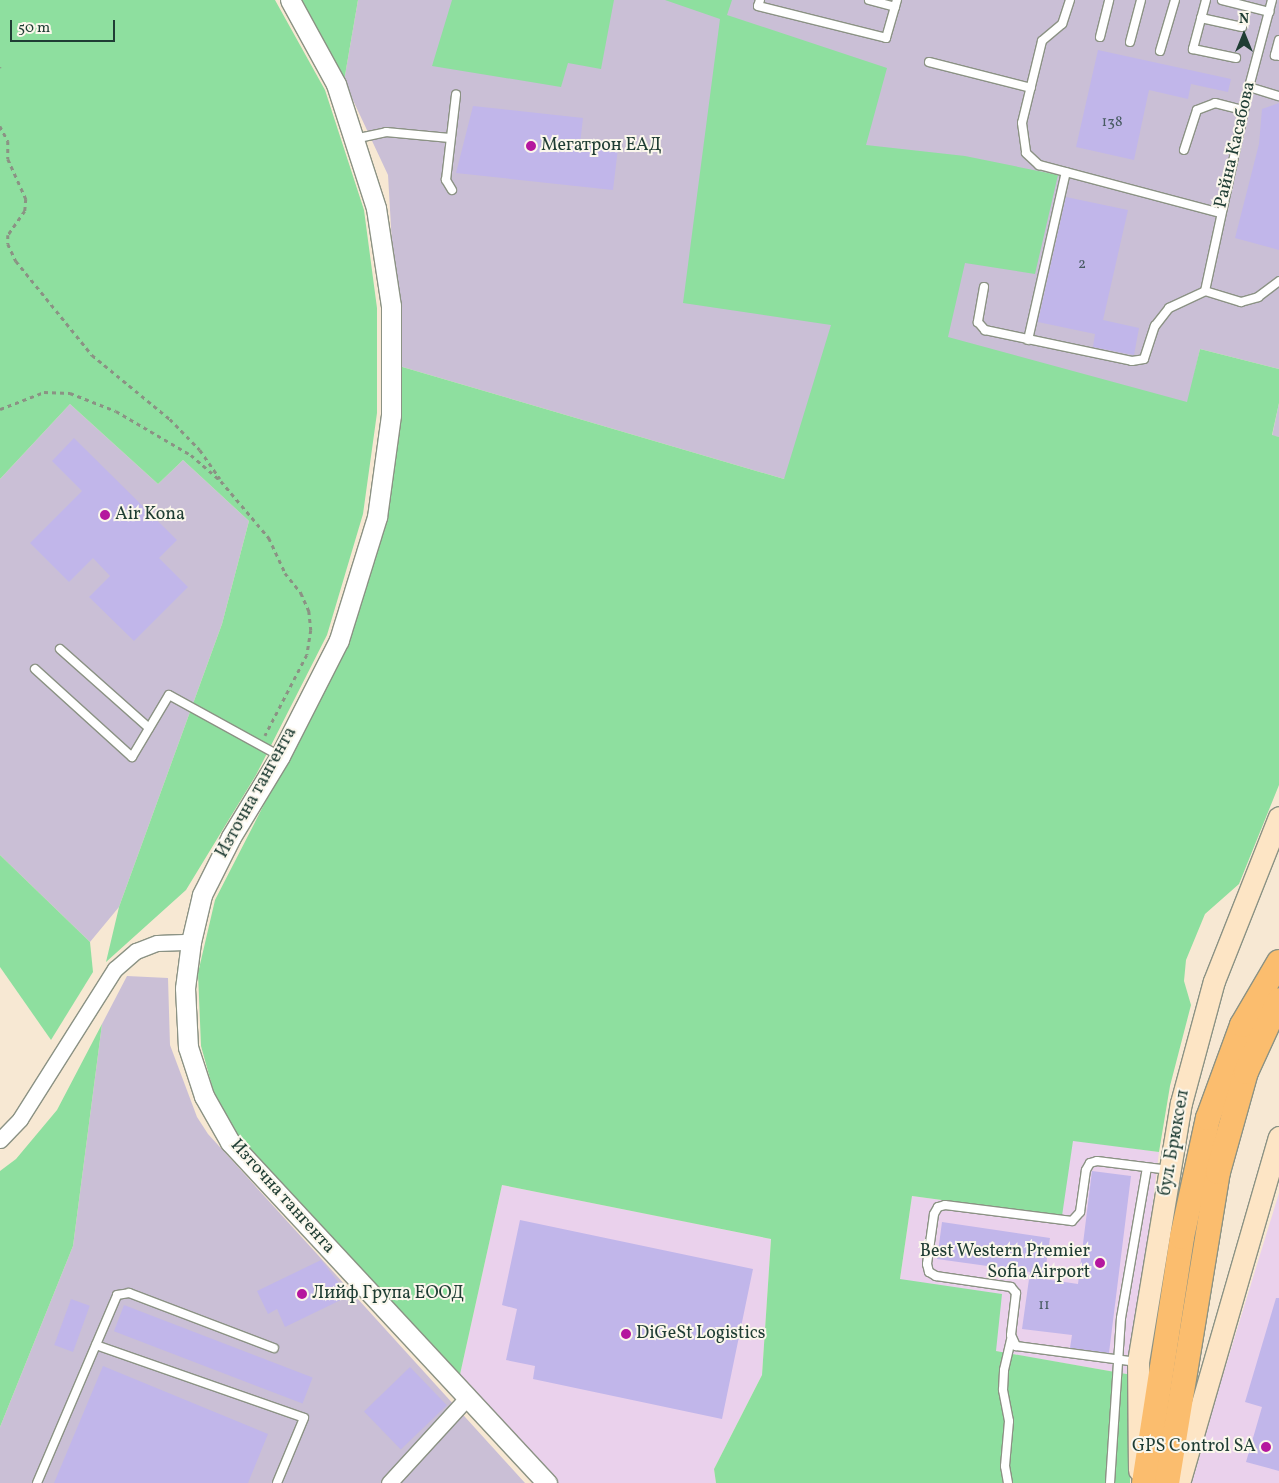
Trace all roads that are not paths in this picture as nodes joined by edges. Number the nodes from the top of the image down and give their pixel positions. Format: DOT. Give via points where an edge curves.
graph roads {
  1 [pos="290,0"];
  2 [pos="760,0"];
  3 [pos="869,0"];
  4 [pos="1070,0"];
  5 [pos="1109,0"];
  6 [pos="1142,0"];
  7 [pos="1175,0"];
  8 [pos="1206,0"];
  9 [pos="1222,0"];
  10 [pos="1272,0"];
  11 [pos="896,4"];
  12 [pos="1269,12"];
  13 [pos="1201,18"];
  14 [pos="1242,27"];
  15 [pos="1100,37"];
  16 [pos="1279,40"];
  17 [pos="1130,42"];
  18 [pos="1193,49"];
  19 [pos="1160,51"];
  20 [pos="1279,56"];
  21 [pos="1190,58"];
  22 [pos="1236,58"];
  23 [pos="929,62"];
  24 [pos="1249,87"];
  25 [pos="1031,88"];
  26 [pos="456,95"];
  27 [pos="1279,96"];
  28 [pos="1244,110"];
  29 [pos="450,138"];
  30 [pos="354,139"];
  31 [pos="1184,150"];
  32 [pos="1066,172"];
  33 [pos="452,190"];
  34 [pos="1221,213"];
  35 [pos="1279,281"];
  36 [pos="984,287"];
  37 [pos="1205,291"];
  38 [pos="1028,340"];
  39 [pos="60,649"];
  40 [pos="35,669"];
  41 [pos="149,728"];
  42 [pos="280,756"];
  43 [pos="1279,817"];
  44 [pos="191,942"];
  45 [pos="1279,962"];
  46 [pos="1279,1000"];
  47 [pos="1279,1137"];
  48 [pos="0,1140"];
  49 [pos="1147,1168"];
  50 [pos="1169,1170"];
  51 [pos="1194,1237"];
  52 [pos="1012,1339"];
  53 [pos="96,1345"];
  54 [pos="274,1348"];
  55 [pos="1129,1361"];
  56 [pos="467,1398"];
  57 [pos="37,1483"];
  58 [pos="277,1483"];
  59 [pos="388,1483"];
  60 [pos="547,1483"];
  61 [pos="1008,1483"];
  62 [pos="1110,1483"];
  63 [pos="1139,1483"];
  64 [pos="1144,1483"];
  65 [pos="1167,1483"];
  66 [pos="1179,1483"];
  1 -- 30 [label="street, Източна тангента" via="336,84"];
  2 -- 11 [label="lane" via="758,6 886,38"];
  3 -- 11 [label="lane"];
  4 -- 25 [label="lane" via="1062,24 1042,41"];
  5 -- 15 [label="lane"];
  6 -- 17 [label="lane"];
  7 -- 19 [label="lane"];
  8 -- 13 [label="lane"];
  9 -- 12 [label="lane"];
  10 -- 12 [label="lane, Райна Касабова"];
  12 -- 24 [label="lane, Райна Касабова"];
  13 -- 14 [label="lane"];
  13 -- 18 [label="lane"];
  16 -- 20 [label="lane" via="1275,55"];
  18 -- 21 [label="lane"];
  18 -- 22 [label="lane"];
  23 -- 25 [label="lane"];
  24 -- 27 [label="lane"];
  24 -- 28 [label="lane, Райна Касабова"];
  25 -- 32 [label="lane" via="1022,124 1026,153 1039,165"];
  26 -- 29 [label="lane"];
  28 -- 31 [label="lane" via="1215,103 1197,110"];
  28 -- 34 [label="lane, Райна Касабова"];
  29 -- 30 [label="lane" via="386,132"];
  29 -- 33 [label="lane" via="446,180"];
  30 -- 42 [label="street, Източна тангента" via="376,208 390,306 391,415 377,517 339,640"];
  32 -- 34 [label="lane"];
  32 -- 38 [label="lane"];
  34 -- 37 [label="lane, Райна Касабова"];
  35 -- 37 [label="lane" via="1258,297 1241,302"];
  36 -- 38 [label="lane" via="978,322 985,330"];
  37 -- 38 [label="lane" via="1169,308 1155,326 1144,359 1132,361"];
  39 -- 41 [label="lane"];
  40 -- 41 [label="lane" via="132,758"];
  41 -- 42 [label="lane" via="169,695"];
  42 -- 44 [label="street, Източна тангента" via="231,837 206,886"];
  43 -- 50 [label="main road, бул. Брюксел" via="1214,981 1181,1103"];
  44 -- 48 [label="street" via="157,943 136,951 115,969 20,1119"];
  44 -- 56 [label="street, Източна тангента" via="185,988 188,1047 204,1096 230,1142"];
  45 -- 51 [label="main road, бул. Брюксел" via="1242,1025 1208,1118"];
  46 -- 51 [label="main road, бул. Брюксел" via="1246,1072"];
  47 -- 66 [label="main road"];
  49 -- 50 [label="lane"];
  49 -- 52 [label="lane" via="1097,1161 1090,1163 1086,1170 1080,1212 1072,1221 945,1205 935,1210 927,1264 929,1272 936,1276 1011,1287 1016,1297"];
  49 -- 55 [label="lane" via="1122,1309"];
  50 -- 55 [label="main road, бул. Брюксел"];
  51 -- 64 [label="main road, бул. Брюксел"];
  51 -- 65 [label="main road, бул. Брюксел"];
  52 -- 55 [label="lane" via="1020,1347"];
  52 -- 61 [label="lane" via="1003,1390 1009,1421 1005,1458"];
  53 -- 54 [label="lane" via="117,1295 122,1293"];
  53 -- 57 [label="lane"];
  53 -- 58 [label="lane" via="304,1418"];
  55 -- 62 [label="lane"];
  55 -- 63 [label="main road, бул. Брюксел"];
  56 -- 59 [label="street"];
  56 -- 60 [label="street, Източна тангента"];
}
